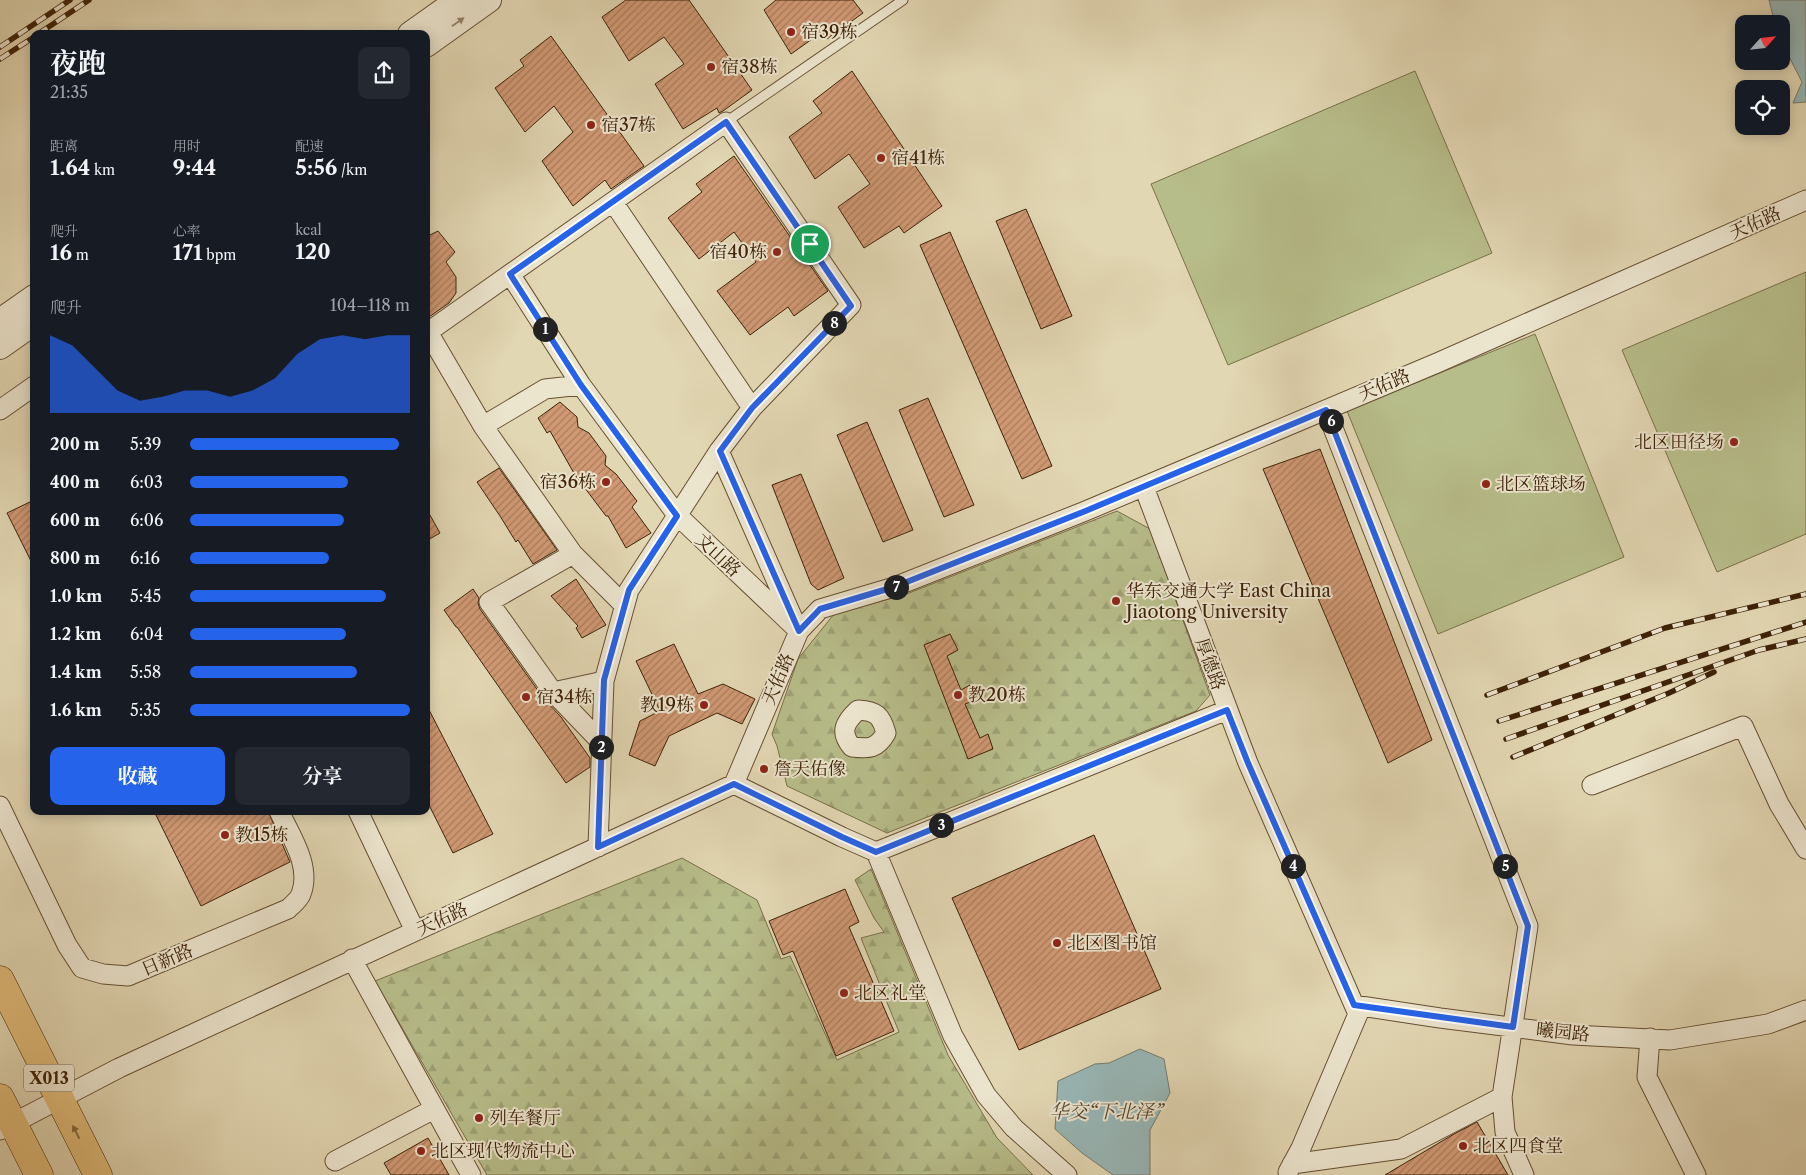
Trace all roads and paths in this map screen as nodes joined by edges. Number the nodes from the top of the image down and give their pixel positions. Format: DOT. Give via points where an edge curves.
graph roads {
  1 [pos="458,0"];
  2 [pos="489,0"];
  3 [pos="904,0"];
  4 [pos="416,30"];
  5 [pos="430,42"];
  6 [pos="726,122"];
  7 [pos="1806,200"];
  8 [pos="613,202"];
  9 [pos="510,274"];
  10 [pos="30,300"];
  11 [pos="0,321"];
  12 [pos="30,326"];
  13 [pos="430,331"];
  14 [pos="430,341"];
  15 [pos="0,347"];
  16 [pos="433,355"];
  17 [pos="581,385"];
  18 [pos="30,389"];
  19 [pos="752,408"];
  20 [pos="0,410"];
  21 [pos="1326,410"];
  22 [pos="484,426"];
  23 [pos="720,451"];
  24 [pos="1144,487"];
  25 [pos="677,516"];
  26 [pos="573,554"];
  27 [pos="624,606"];
  28 [pos="799,631"];
  29 [pos="604,680"];
  30 [pos="553,692"];
  31 [pos="1227,710"];
  32 [pos="601,742"];
  33 [pos="734,784"];
  34 [pos="1592,785"];
  35 [pos="0,806"];
  36 [pos="281,815"];
  37 [pos="360,815"];
  38 [pos="598,847"];
  39 [pos="1806,848"];
  40 [pos="876,852"];
  41 [pos="415,931"];
  42 [pos="352,960"];
  43 [pos="0,980"];
  44 [pos="1354,1005"];
  45 [pos="1806,1010"];
  46 [pos="1513,1027"];
  47 [pos="1650,1038"];
  48 [pos="1502,1097"];
  49 [pos="0,1098"];
  50 [pos="59,1098"];
  51 [pos="434,1109"];
  52 [pos="6,1127"];
  53 [pos="335,1162"];
  54 [pos="1289,1170"];
  55 [pos="38,1175"];
  56 [pos="98,1175"];
  57 [pos="471,1175"];
  58 [pos="1068,1175"];
  59 [pos="1524,1175"];
  60 [pos="1696,1175"];
  1 -- 4 [label="street"];
  5 -- 2 [label="street, one-way"];
  3 -- 6 [label="lane"];
  6 -- 8 [label="street"];
  6 -- 19 [label="street" via="851,306"];
  7 -- 21 [label="street, 天佑路"];
  8 -- 9 [label="street"];
  8 -- 19 [label="street"];
  9 -- 13 [label="street"];
  9 -- 17 [label="street, 文山路"];
  10 -- 11 [label="street"];
  12 -- 15 [label="street"];
  14 -- 16 [label="street"];
  16 -- 22 [label="street"];
  17 -- 22 [label="street" via="545,389"];
  17 -- 25 [label="street, 文山路"];
  18 -- 20 [label="street"];
  19 -- 23 [label="street"];
  21 -- 24 [label="street, 天佑路"];
  21 -- 46 [label="street" via="1528,926"];
  22 -- 26 [label="street"];
  23 -- 25 [label="street"];
  23 -- 28 [label="street"];
  24 -- 28 [label="street, 天佑路" via="894,587 820,609"];
  24 -- 31 [label="street, 厚德路"];
  25 -- 27 [label="street" via="629,590"];
  25 -- 28 [label="street, 文山路"];
  26 -- 27 [label="street"];
  26 -- 30 [label="street" via="489,602"];
  27 -- 29 [label="street"];
  28 -- 33 [label="street, 天佑路"];
  29 -- 30 [label="street"];
  29 -- 32 [label="street"];
  30 -- 32 [label="street"];
  31 -- 40 [label="street"];
  31 -- 44 [label="street, 厚德路"];
  32 -- 38 [label="street"];
  33 -- 38 [label="street, 天佑路"];
  33 -- 40 [label="street"];
  34 -- 39 [label="street" via="1743,726 1779,804"];
  35 -- 36 [label="street, 日新路" via="66,945 82,968 128,976 288,909 301,895 304,874 299,853"];
  37 -- 41 [label="street"];
  38 -- 41 [label="street, 天佑路"];
  40 -- 58 [label="street" via="954,1036 986,1095 1014,1128"];
  41 -- 42 [label="street, 天佑路"];
  42 -- 50 [label="street, 天佑路"];
  42 -- 51 [label="street"];
  43 -- 50 [label="main road, X013"];
  44 -- 46 [label="street, 曦园路"];
  44 -- 54 [label="street" via="1358,1014"];
  45 -- 47 [label="street, 曦园路" via="1768,1024 1670,1040"];
  46 -- 47 [label="street, 曦园路" via="1573,1035"];
  46 -- 48 [label="street"];
  47 -- 60 [label="street" via="1647,1077"];
  48 -- 54 [label="street" via="1401,1149"];
  48 -- 59 [label="street" via="1505,1132"];
  49 -- 52 [label="main road, X013"];
  50 -- 52 [label="street, 天佑路"];
  56 -- 50 [label="main road, X013, one-way"];
  51 -- 53 [label="street"];
  51 -- 57 [label="street"];
  52 -- 55 [label="main road, X013"];
}
